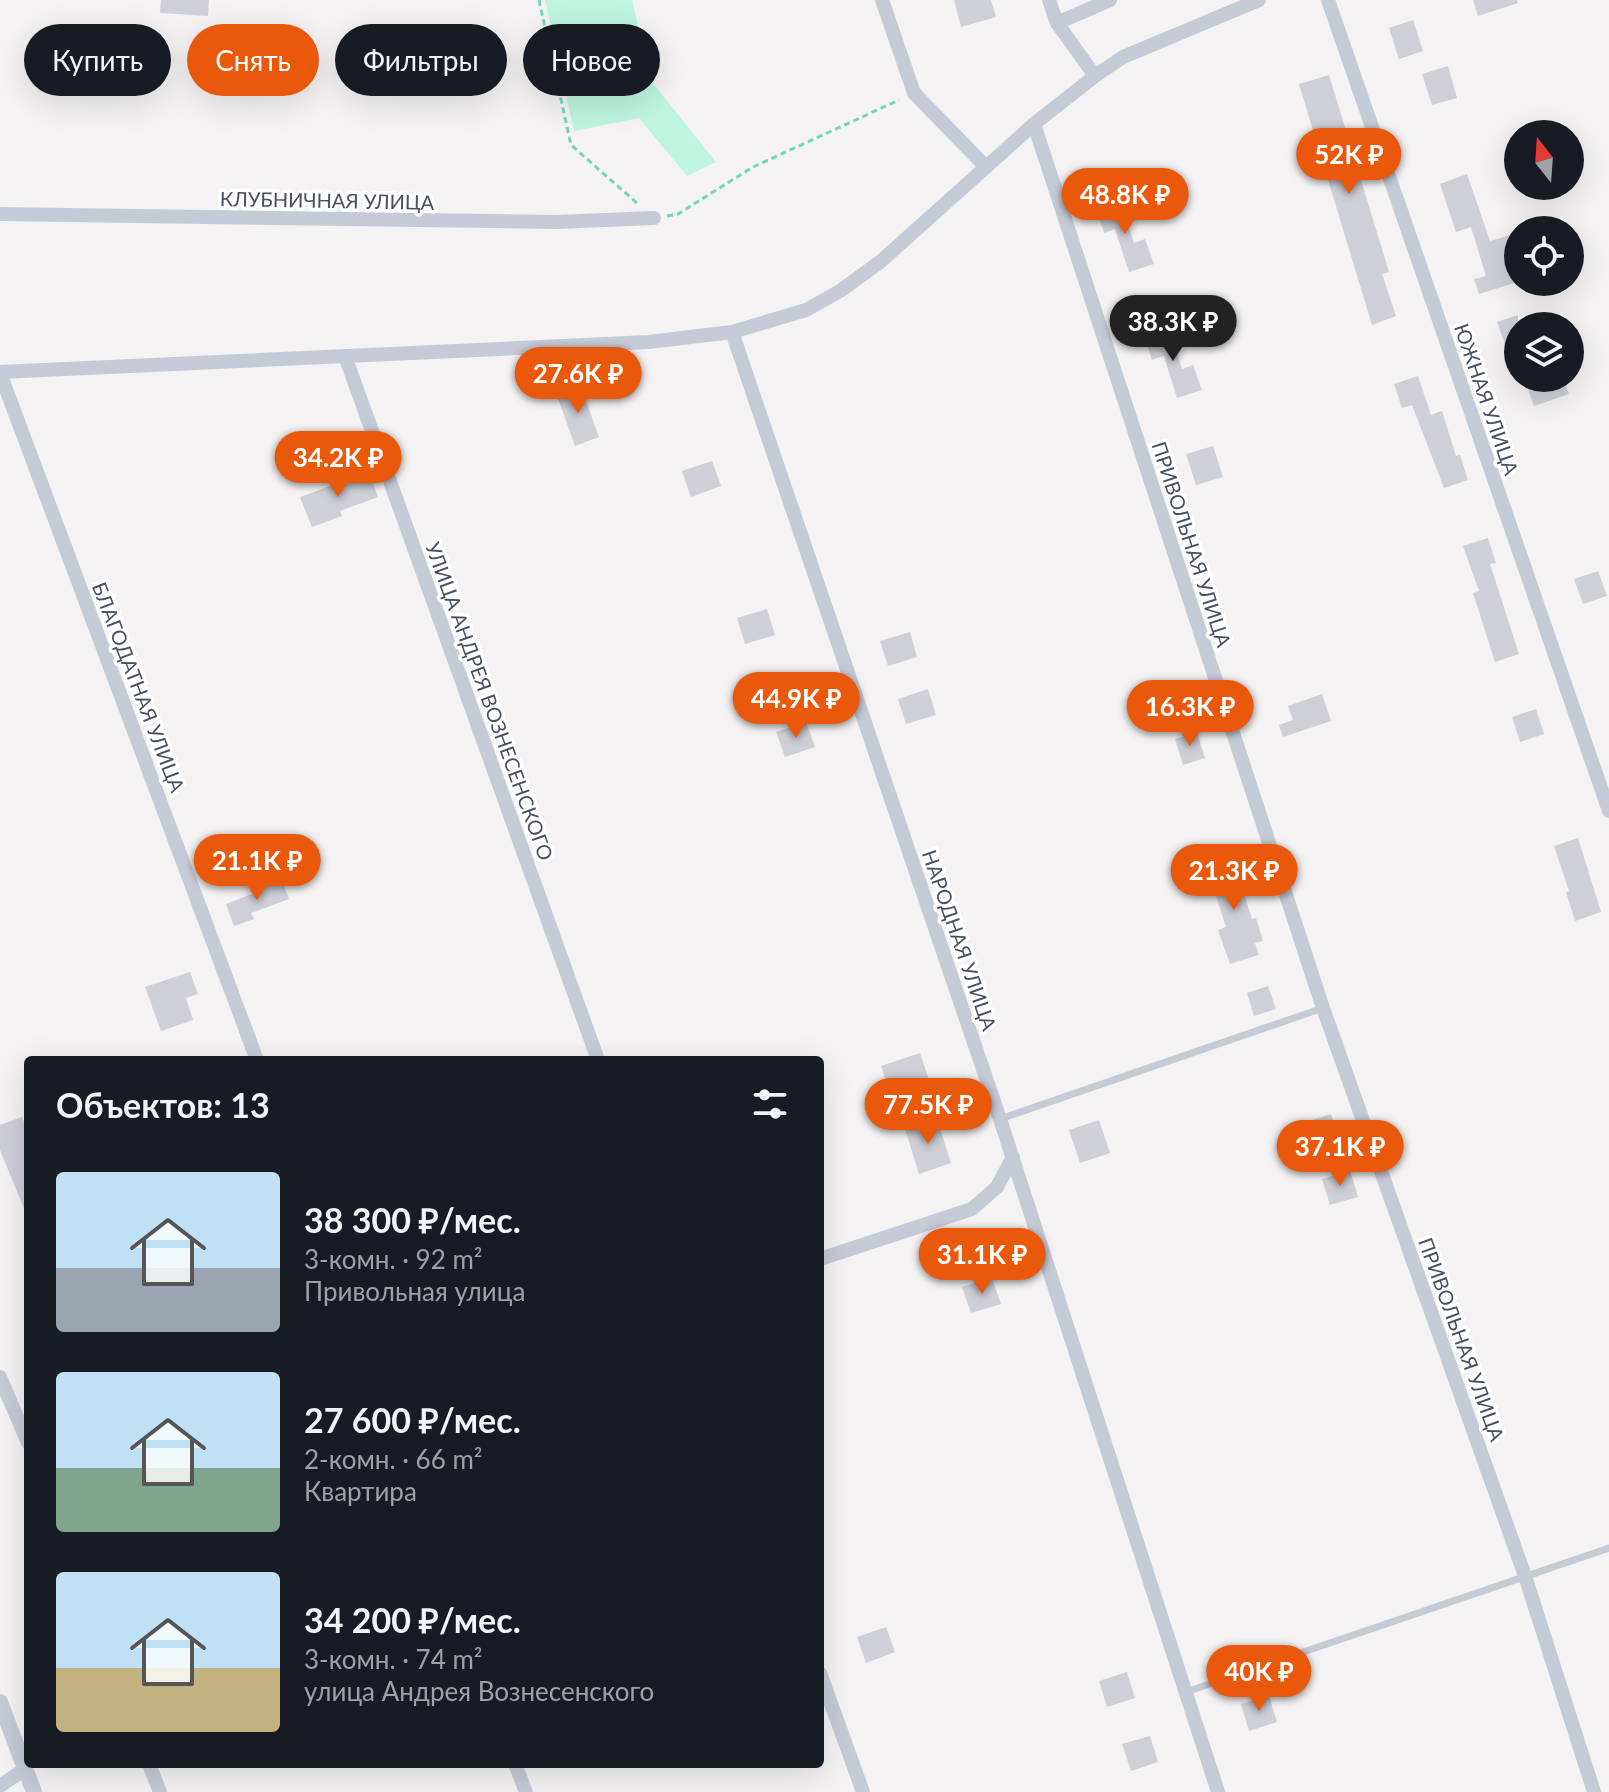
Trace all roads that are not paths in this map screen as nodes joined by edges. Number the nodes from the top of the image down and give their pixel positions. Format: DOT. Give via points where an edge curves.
graph roads {
  1 [pos="882,0"];
  2 [pos="1049,0"];
  3 [pos="1110,0"];
  4 [pos="1259,0"];
  5 [pos="1328,0"];
  6 [pos="1241,3"];
  7 [pos="1057,23"];
  8 [pos="1095,76"];
  9 [pos="1034,124"];
  10 [pos="986,167"];
  11 [pos="0,214"];
  12 [pos="654,218"];
  13 [pos="732,332"];
  14 [pos="345,356"];
  15 [pos="0,373"];
  16 [pos="1609,811"];
  17 [pos="1323,1008"];
  18 [pos="256,1056"];
  19 [pos="597,1056"];
  20 [pos="1000,1119"];
  21 [pos="1013,1157"];
  22 [pos="824,1258"];
  23 [pos="0,1377"];
  24 [pos="24,1434"];
  25 [pos="1609,1548"];
  26 [pos="1525,1576"];
  27 [pos="824,1684"];
  28 [pos="1186,1692"];
  29 [pos="0,1702"];
  30 [pos="24,1766"];
  31 [pos="151,1768"];
  32 [pos="517,1768"];
  33 [pos="25,1769"];
  34 [pos="0,1786"];
  35 [pos="34,1792"];
  36 [pos="160,1792"];
  37 [pos="526,1792"];
  38 [pos="863,1792"];
  39 [pos="1218,1792"];
  40 [pos="1594,1792"];
  1 -- 10 [label="street" via="914,93"];
  2 -- 7 [label="street"];
  3 -- 7 [label="street"];
  4 -- 6 [label="street"];
  5 -- 16 [label="street, ЮЖНАЯ УЛИЦА"];
  6 -- 8 [label="street" via="1123,57"];
  7 -- 8 [label="street"];
  8 -- 9 [label="street"];
  9 -- 10 [label="street"];
  9 -- 17 [label="street, ПРИВОЛЬНАЯ УЛИЦА"];
  10 -- 13 [label="street" via="840,291 806,310"];
  11 -- 12 [label="street, КЛУБНИЧНАЯ УЛИЦА" via="540,222"];
  13 -- 14 [label="street" via="649,342"];
  13 -- 20 [label="street, НАРОДНАЯ УЛИЦА"];
  14 -- 15 [label="street"];
  14 -- 19 [label="street, УЛИЦА АНДРЕЯ ВОЗНЕСЕНСКОГО"];
  15 -- 18 [label="street, БЛАГОДАТНАЯ УЛИЦА"];
  17 -- 20 [label="lane"];
  17 -- 26 [label="street, ПРИВОЛЬНАЯ УЛИЦА"];
  20 -- 21 [label="street, НАРОДНАЯ УЛИЦА"];
  21 -- 22 [label="street" via="997,1187 972,1209"];
  21 -- 28 [label="street, НАРОДНАЯ УЛИЦА"];
  23 -- 24 [label="street"];
  25 -- 26 [label="lane"];
  26 -- 28 [label="lane"];
  26 -- 40 [label="street, ПРИВОЛЬНАЯ УЛИЦА"];
  27 -- 38 [label="street"];
  28 -- 39 [label="street, НАРОДНАЯ УЛИЦА"];
  29 -- 30 [label="street"];
  31 -- 36 [label="street"];
  32 -- 37 [label="street"];
  33 -- 34 [label="street"];
  33 -- 35 [label="street"];
}
